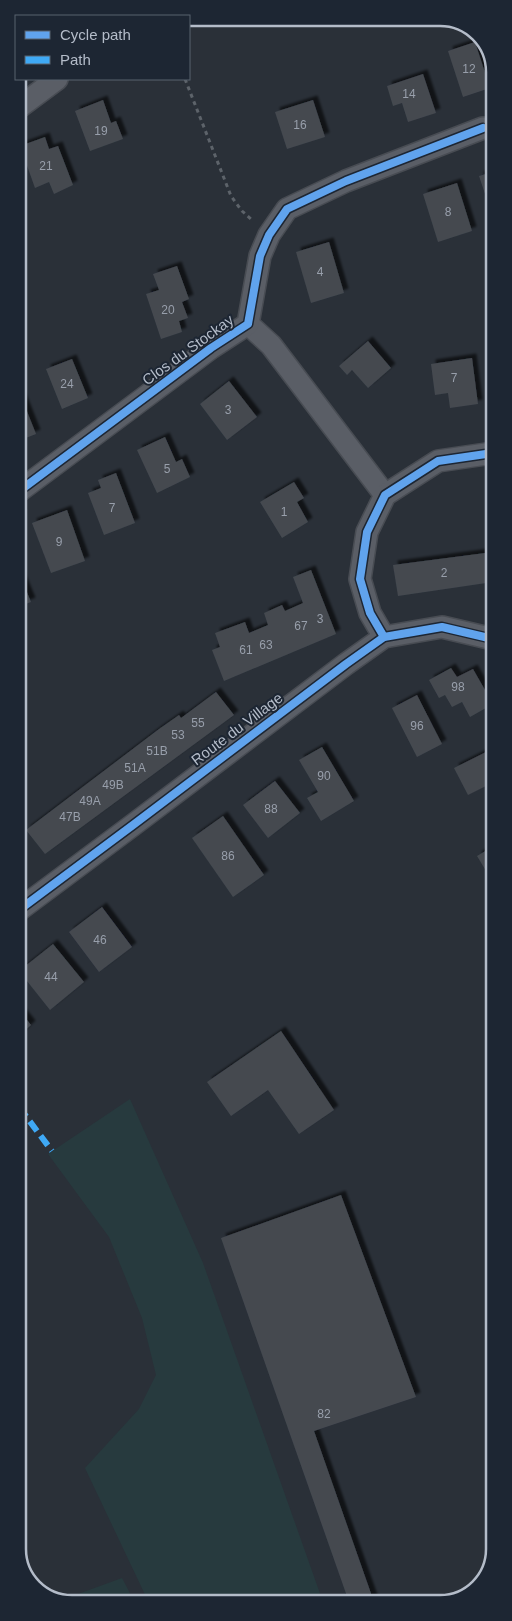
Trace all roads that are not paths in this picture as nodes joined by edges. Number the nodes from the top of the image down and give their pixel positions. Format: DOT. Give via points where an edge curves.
graph roads {
  1 [pos="56,80"];
  2 [pos="26,102"];
  3 [pos="484,128"];
  4 [pos="248,324"];
  5 [pos="486,454"];
  6 [pos="26,486"];
  7 [pos="384,495"];
  8 [pos="384,637"];
  9 [pos="486,637"];
  10 [pos="26,904"];
  1 -- 2 [label="street"];
  3 -- 4 [label="street, Clos du Stockay" via="346,181 287,209 268,235 260,256"];
  4 -- 6 [label="street, Clos du Stockay"];
  4 -- 7 [label="street, Clos du Stockay" via="271,345"];
  5 -- 7 [label="street" via="438,461"];
  7 -- 8 [label="street" via="367,532 360,579 370,613"];
  8 -- 9 [label="street, Route du Village" via="442,627"];
  8 -- 10 [label="street, Route du Village"];
}
